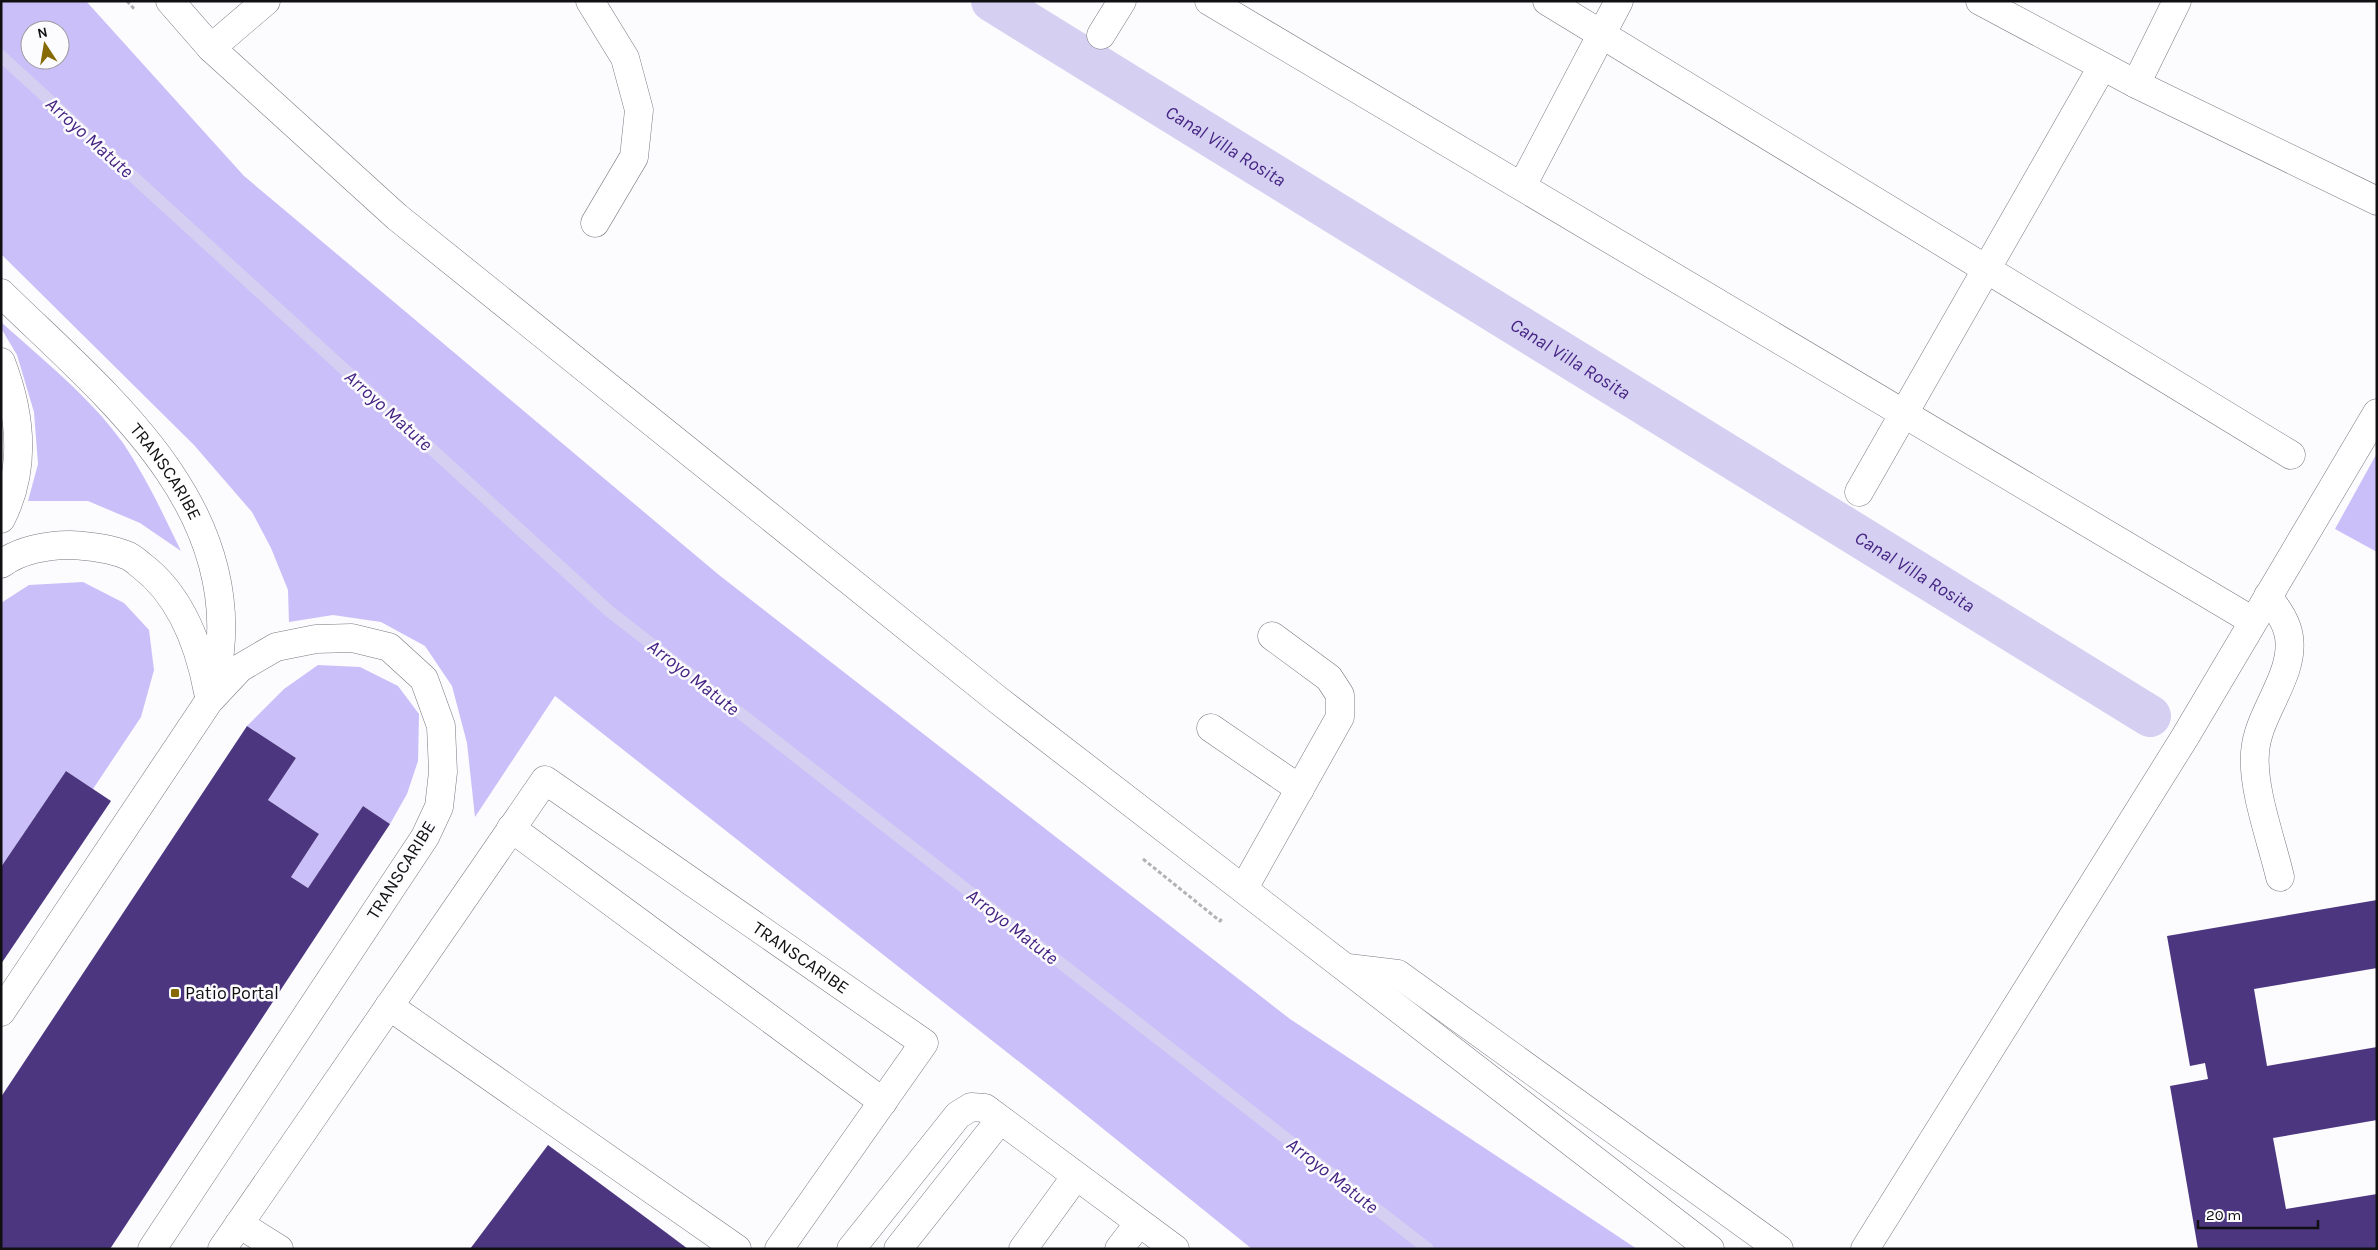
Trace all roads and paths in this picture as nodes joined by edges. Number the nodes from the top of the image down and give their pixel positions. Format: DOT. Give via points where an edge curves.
graph roads {
  1 [pos="170,1"];
  2 [pos="266,1"];
  3 [pos="590,1"];
  4 [pos="1122,1"];
  5 [pos="1209,1"];
  6 [pos="1547,1"];
  7 [pos="1619,1"];
  8 [pos="1980,1"];
  9 [pos="2177,1"];
  10 [pos="1601,34"];
  11 [pos="1101,35"];
  12 [pos="211,48"];
  13 [pos="2102,67"];
  14 [pos="2136,84"];
  15 [pos="1522,186"];
  16 [pos="2377,201"];
  17 [pos="596,223"];
  18 [pos="1986,270"];
  19 [pos="1,294"];
  20 [pos="1,362"];
  21 [pos="2377,413"];
  22 [pos="1904,415"];
  23 [pos="2291,455"];
  24 [pos="1859,492"];
  25 [pos="1,519"];
  26 [pos="1,564"];
  27 [pos="2268,596"];
  28 [pos="2253,621"];
  29 [pos="1272,636"];
  30 [pos="209,701"];
  31 [pos="1211,728"];
  32 [pos="1300,789"];
  33 [pos="511,828"];
  34 [pos="2280,877"];
  35 [pos="1244,888"];
  36 [pos="1348,968"];
  37 [pos="389,1006"];
  38 [pos="1,1012"];
  39 [pos="883,1102"];
  40 [pos="1000,1120"];
  41 [pos="1076,1176"];
  42 [pos="1139,1223"];
  43 [pos="239,1224"];
  44 [pos="152,1249"];
  45 [pos="222,1249"];
  46 [pos="279,1249"];
  47 [pos="737,1249"];
  48 [pos="779,1249"];
  49 [pos="851,1249"];
  50 [pos="898,1249"];
  51 [pos="1023,1249"];
  52 [pos="1119,1249"];
  53 [pos="1175,1249"];
  54 [pos="1710,1249"];
  55 [pos="1779,1249"];
  56 [pos="1865,1249"];
  1 -- 12 [label="street"];
  2 -- 12 [label="street"];
  3 -- 17 [label="street" via="626,58 638,110 634,157"];
  4 -- 11 [label="street"];
  5 -- 15 [label="street"];
  6 -- 10 [label="street"];
  7 -- 10 [label="street"];
  8 -- 13 [label="street"];
  9 -- 14 [label="street"];
  10 -- 15 [label="street"];
  10 -- 18 [label="street"];
  12 -- 35 [label="street" via="397,217 998,700"];
  13 -- 14 [label="street"];
  13 -- 18 [label="street"];
  14 -- 16 [label="street"];
  15 -- 22 [label="street"];
  18 -- 22 [label="street"];
  18 -- 23 [label="street"];
  19 -- 30 [label="street, TRANSCARIBE" via="127,417 170,470 190,505 211,556 221,609 220,652"];
  20 -- 25 [label="street" via="12,391 19,430 18,471 9,504"];
  21 -- 27 [label="street"];
  22 -- 24 [label="street"];
  22 -- 28 [label="street"];
  26 -- 30 [label="street" via="10,557 51,545 90,546 128,555 157,578 178,605 194,638"];
  27 -- 28 [label="street"];
  27 -- 34 [label="street" via="2290,636 2290,656 2254,752 2256,777"];
  28 -- 56 [label="street" via="2185,737"];
  29 -- 32 [label="street" via="1329,678 1340,695 1340,716"];
  30 -- 38 [label="street, TRANSCARIBE"];
  30 -- 44 [label="street, TRANSCARIBE" via="240,668 276,647 316,639 352,638 389,647 424,679 441,726 443,772 438,807 425,837"];
  31 -- 32 [label="street"];
  32 -- 35 [label="street"];
  33 -- 37 [label="street, TRANSCARIBE"];
  33 -- 39 [label="street"];
  33 -- 39 [label="street, TRANSCARIBE" via="545,780 924,1043"];
  35 -- 36 [label="street"];
  36 -- 54 [label="street"];
  36 -- 55 [label="street" via="1398,974"];
  37 -- 43 [label="street, TRANSCARIBE"];
  37 -- 47 [label="street"];
  39 -- 48 [label="street, TRANSCARIBE"];
  40 -- 41 [label="street"];
  40 -- 49 [label="street" via="985,1108 971,1107 958,1116"];
  40 -- 50 [label="street"];
  41 -- 42 [label="street"];
  41 -- 51 [label="street"];
  42 -- 52 [label="street"];
  42 -- 53 [label="street"];
  43 -- 45 [label="street, TRANSCARIBE"];
  43 -- 46 [label="street"];
}
